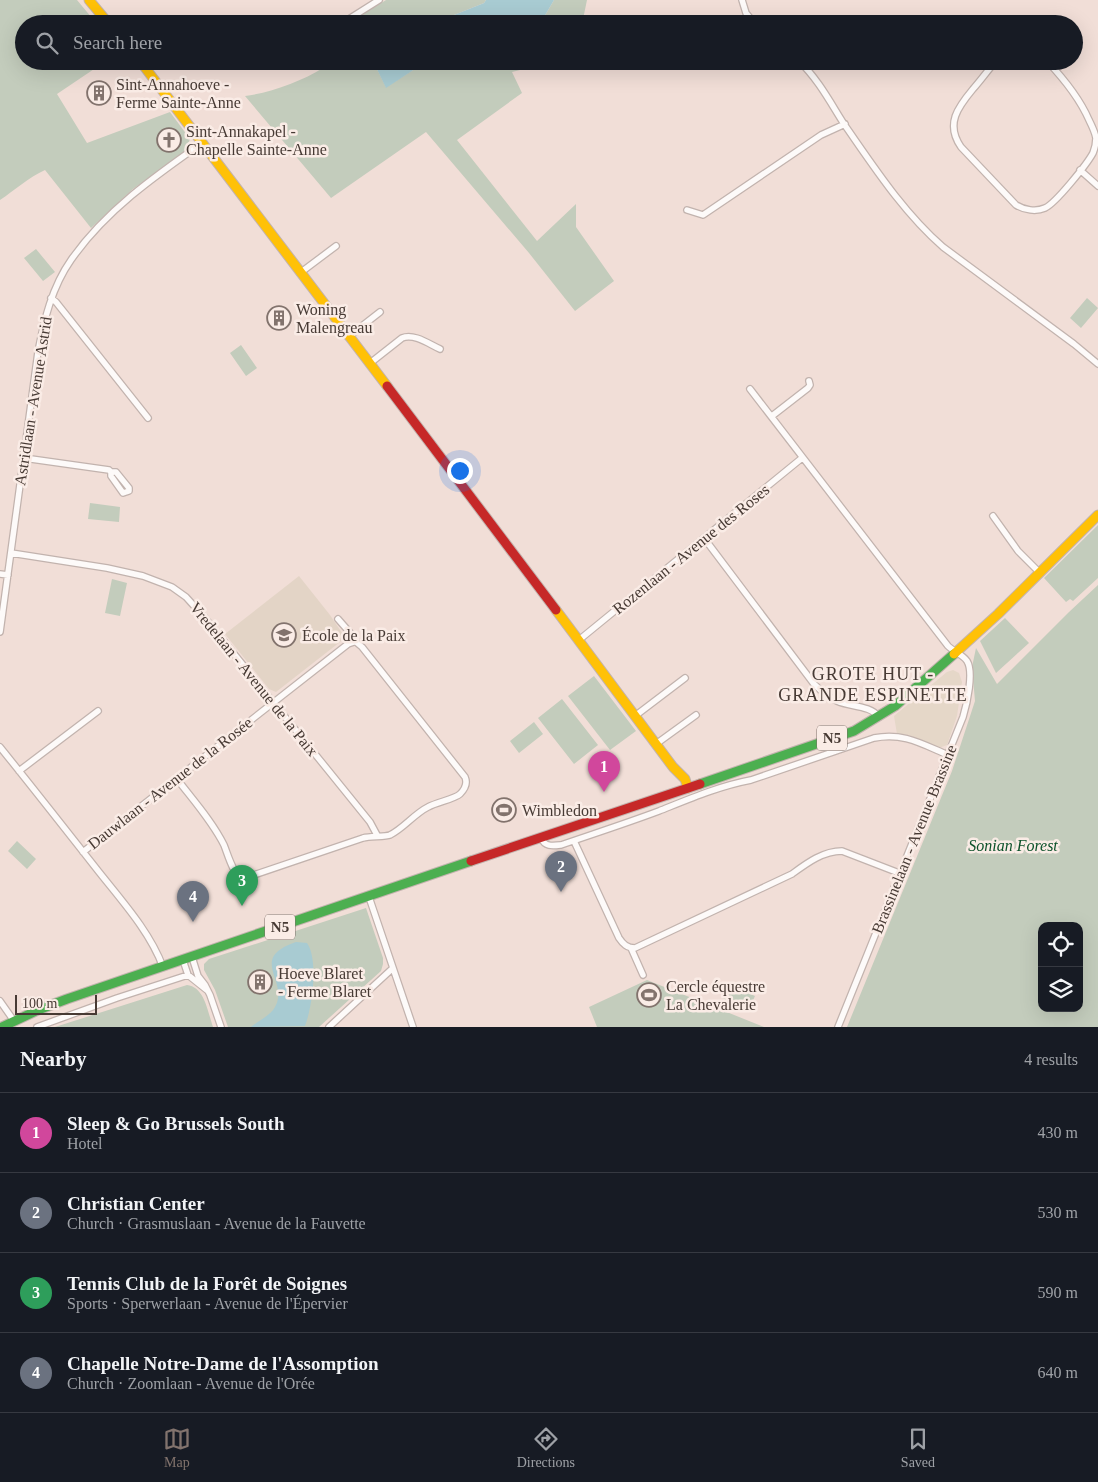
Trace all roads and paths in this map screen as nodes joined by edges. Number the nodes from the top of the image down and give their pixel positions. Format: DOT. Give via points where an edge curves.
graph roads {
  1 [pos="89,0"];
  2 [pos="379,0"];
  3 [pos="742,0"];
  4 [pos="102,15"];
  5 [pos="355,15"];
  6 [pos="748,15"];
  7 [pos="147,70"];
  8 [pos="807,70"];
  9 [pos="989,70"];
  10 [pos="1054,70"];
  11 [pos="845,124"];
  12 [pos="202,143"];
  13 [pos="1080,170"];
  14 [pos="1098,186"];
  15 [pos="687,210"];
  16 [pos="336,246"];
  17 [pos="300,273"];
  18 [pos="51,298"];
  19 [pos="380,312"];
  20 [pos="348,337"];
  21 [pos="440,349"];
  22 [pos="369,364"];
  23 [pos="1098,364"];
  24 [pos="809,381"];
  25 [pos="750,389"];
  26 [pos="772,416"];
  27 [pos="148,418"];
  28 [pos="24,458"];
  29 [pos="802,458"];
  30 [pos="112,472"];
  31 [pos="1098,515"];
  32 [pos="994,516"];
  33 [pos="704,538"];
  34 [pos="11,553"];
  35 [pos="1040,573"];
  36 [pos="0,574"];
  37 [pos="8,575"];
  38 [pos="338,619"];
  39 [pos="0,632"];
  40 [pos="579,640"];
  41 [pos="354,642"];
  42 [pos="956,652"];
  43 [pos="685,678"];
  44 [pos="273,702"];
  45 [pos="98,711"];
  46 [pos="696,715"];
  47 [pos="635,716"];
  48 [pos="879,717"];
  49 [pos="656,744"];
  50 [pos="0,746"];
  51 [pos="948,755"];
  52 [pos="20,771"];
  53 [pos="176,779"];
  54 [pos="684,789"];
  55 [pos="377,835"];
  56 [pos="541,838"];
  57 [pos="574,840"];
  58 [pos="83,852"];
  59 [pos="899,873"];
  60 [pos="369,897"];
  61 [pos="631,948"];
  62 [pos="188,958"];
  63 [pos="163,967"];
  64 [pos="393,968"];
  65 [pos="188,975"];
  66 [pos="643,975"];
  67 [pos="208,991"];
  68 [pos="0,1001"];
  69 [pos="14,1021"];
  70 [pos="2,1027"];
  71 [pos="37,1027"];
  72 [pos="221,1027"];
  73 [pos="329,1027"];
  74 [pos="413,1027"];
  75 [pos="838,1027"];
  1 -- 4 [label="main road"];
  2 -- 5 [label="street"];
  3 -- 6 [label="street"];
  7 -- 12 [label="main road"];
  8 -- 11 [label="street"];
  9 -- 13 [label="street" via="956,113 955,137 961,147 1016,205 1028,210 1049,205"];
  10 -- 13 [label="street" via="1077,96 1095,133 1095,147"];
  11 -- 15 [label="street" via="821,135 703,216"];
  11 -- 23 [label="street" via="899,202 925,231"];
  12 -- 17 [label="main road"];
  12 -- 18 [label="street, Astridlaan - Avenue Astrid" via="137,191 93,234 71,260"];
  13 -- 14 [label="street"];
  16 -- 17 [label="street"];
  17 -- 20 [label="main road"];
  18 -- 27 [label="street"];
  18 -- 28 [label="street, Astridlaan - Avenue Astrid" via="39,346"];
  19 -- 20 [label="street"];
  20 -- 22 [label="main road"];
  21 -- 22 [label="street" via="408,336"];
  22 -- 40 [label="main road"];
  24 -- 26 [label="street" via="808,388"];
  25 -- 26 [label="street, Brassinelaan - Avenue Brassine"];
  26 -- 29 [label="street, Brassinelaan - Avenue Brassine"];
  28 -- 30 [label="street"];
  28 -- 34 [label="street, Astridlaan - Avenue Astrid"];
  29 -- 33 [label="street, Rozenlaan - Avenue des Roses"];
  29 -- 42 [label="street, Brassinelaan - Avenue Brassine" via="948,646"];
  31 -- 35 [label="main road, N5"];
  32 -- 35 [label="street" via="1018,551"];
  33 -- 40 [label="street, Rozenlaan - Avenue des Roses"];
  33 -- 48 [label="street" via="814,684 836,701 873,711"];
  34 -- 37 [label="street, Astridlaan - Avenue Astrid"];
  34 -- 44 [label="street, Vredelaan - Avenue de la Paix" via="107,568 172,587 205,618"];
  35 -- 42 [label="main road, N5"];
  36 -- 37 [label="street"];
  37 -- 39 [label="street, Astridlaan - Avenue Astrid"];
  38 -- 41 [label="street"];
  40 -- 47 [label="main road"];
  41 -- 44 [label="street, Dauwlaan - Avenue de la Rosée"];
  41 -- 55 [label="street" via="362,647 467,781 456,797 420,811 387,836"];
  42 -- 48 [label="main road, N5"];
  42 -- 51 [label="street, Brassinelaan - Avenue Brassine" via="966,661 969,690 963,717"];
  43 -- 47 [label="street"];
  44 -- 53 [label="street, Dauwlaan - Avenue de la Rosée"];
  44 -- 55 [label="street, Vredelaan - Avenue de la Paix"];
  45 -- 52 [label="street"];
  46 -- 49 [label="street"];
  47 -- 49 [label="main road"];
  48 -- 54 [label="main road, N5" via="854,731"];
  49 -- 54 [label="main road"];
  50 -- 52 [label="street"];
  51 -- 57 [label="street" via="904,737 888,735 874,738 696,795"];
  51 -- 59 [label="street, Brassinelaan - Avenue Brassine"];
  52 -- 58 [label="street"];
  53 -- 55 [label="street" via="214,827 236,875 242,879"];
  53 -- 58 [label="street, Dauwlaan - Avenue de la Rosée"];
  54 -- 56 [label="main road, N5"];
  56 -- 57 [label="street" via="553,846"];
  56 -- 60 [label="main road, N5"];
  57 -- 61 [label="street" via="619,938"];
  58 -- 63 [label="street" via="144,932"];
  59 -- 61 [label="street" via="842,851 833,851 808,862 792,874"];
  59 -- 75 [label="street, Brassinelaan - Avenue Brassine"];
  60 -- 62 [label="main road, N5"];
  60 -- 64 [label="street"];
  61 -- 66 [label="street"];
  62 -- 63 [label="main road, N5"];
  62 -- 65 [label="street"];
  62 -- 67 [label="street"];
  63 -- 69 [label="main road, N5" via="67,999"];
  64 -- 73 [label="street"];
  64 -- 74 [label="street"];
  65 -- 67 [label="street"];
  65 -- 71 [label="street"];
  67 -- 72 [label="street"];
  68 -- 69 [label="street"];
  69 -- 70 [label="main road, N5"];
}
